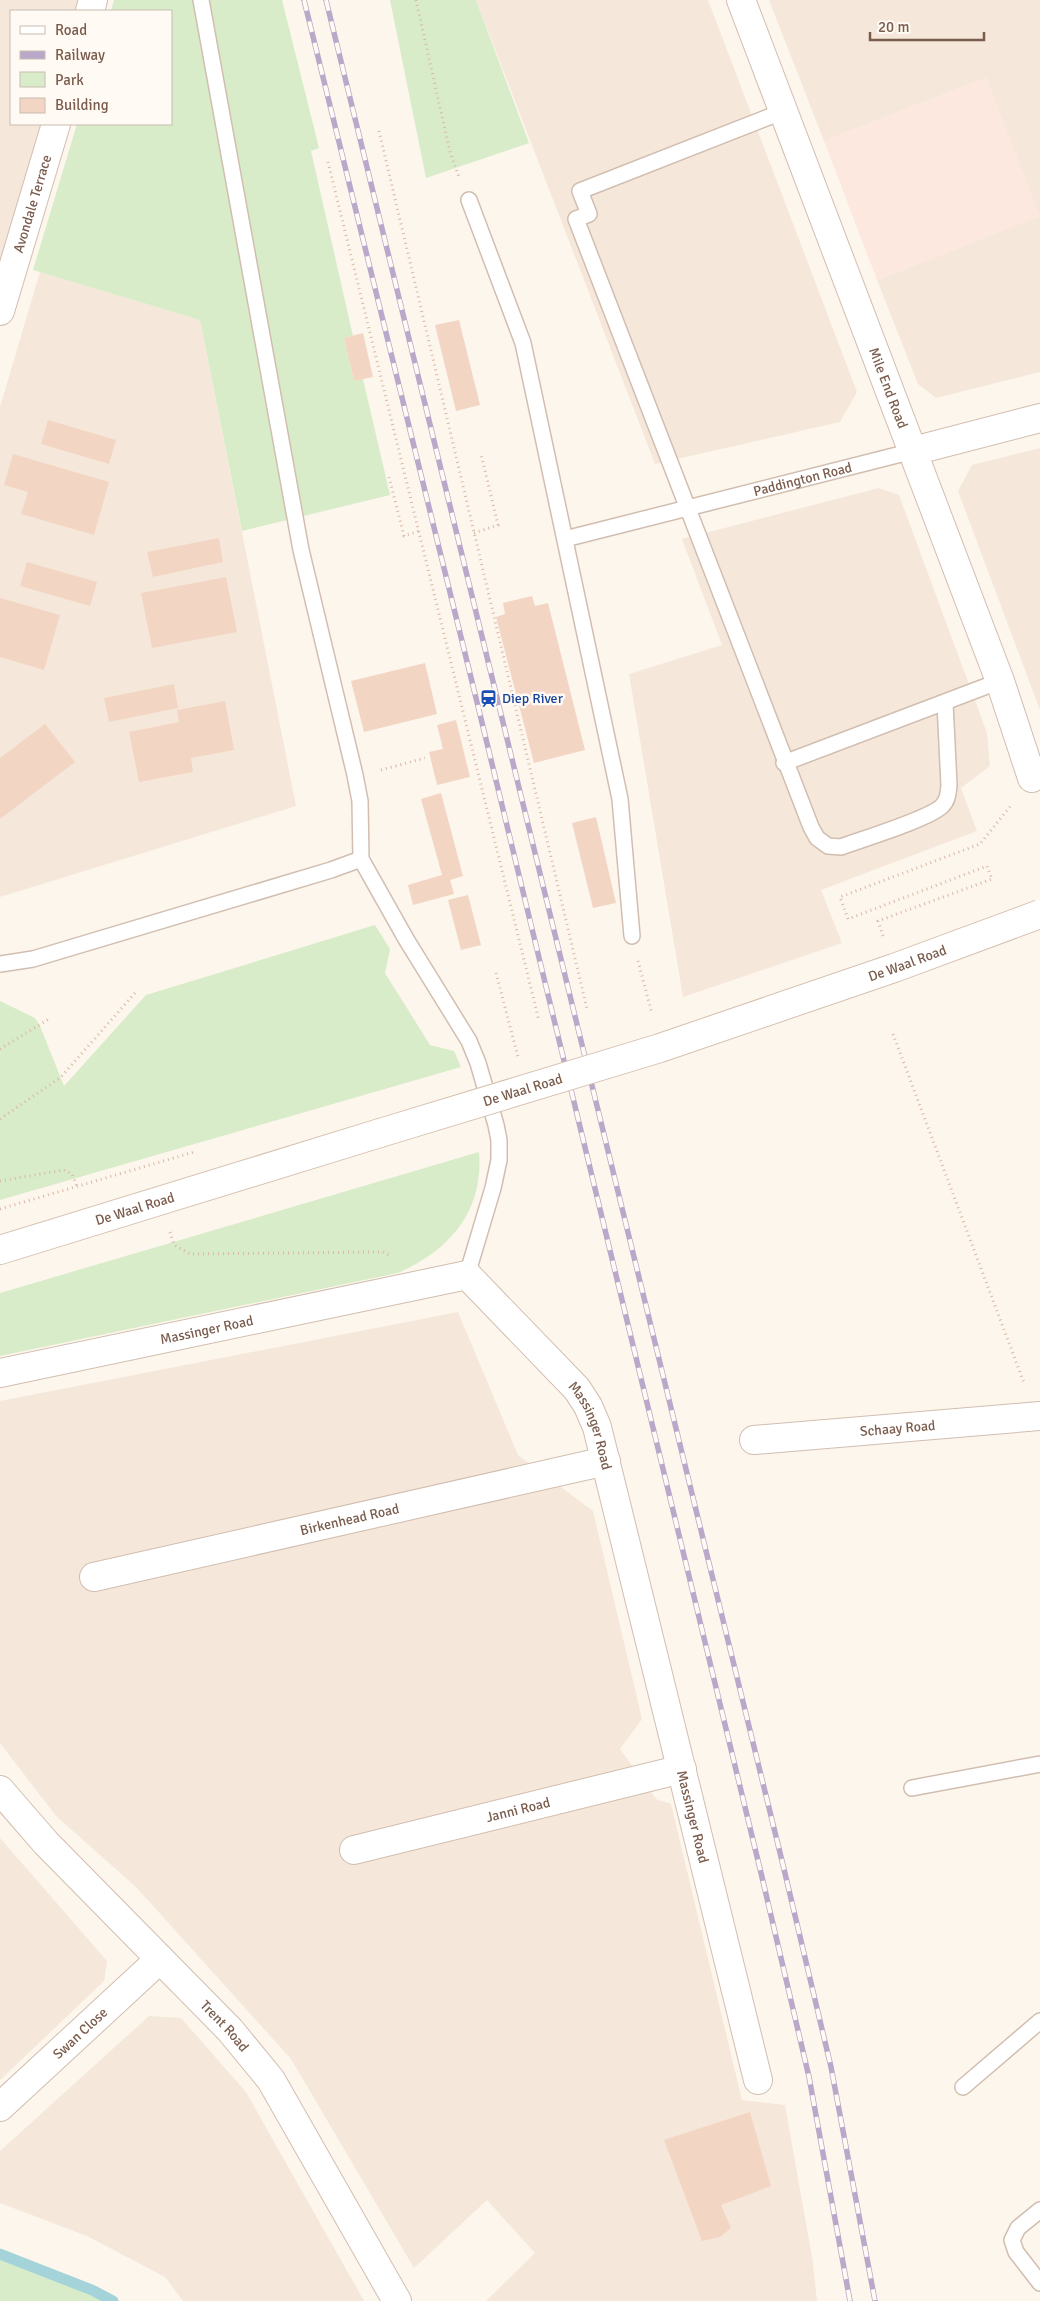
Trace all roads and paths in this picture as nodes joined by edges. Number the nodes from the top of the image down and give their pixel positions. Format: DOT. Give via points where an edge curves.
graph roads {
  1 [pos="201,0"];
  2 [pos="416,0"];
  3 [pos="741,0"];
  4 [pos="784,111"];
  5 [pos="56,125"];
  6 [pos="379,132"];
  7 [pos="328,162"];
  8 [pos="469,200"];
  9 [pos="0,311"];
  10 [pos="1040,418"];
  11 [pos="913,451"];
  12 [pos="481,454"];
  13 [pos="389,476"];
  14 [pos="688,508"];
  15 [pos="419,531"];
  16 [pos="474,533"];
  17 [pos="565,539"];
  18 [pos="1000,681"];
  19 [pos="945,703"];
  20 [pos="425,758"];
  21 [pos="784,763"];
  22 [pos="376,771"];
  23 [pos="1032,778"];
  24 [pos="361,858"];
  25 [pos="1040,914"];
  26 [pos="632,936"];
  27 [pos="883,936"];
  28 [pos="0,964"];
  29 [pos="496,973"];
  30 [pos="136,992"];
  31 [pos="587,1009"];
  32 [pos="652,1014"];
  33 [pos="49,1019"];
  34 [pos="539,1021"];
  35 [pos="893,1034"];
  36 [pos="0,1049"];
  37 [pos="518,1057"];
  38 [pos="0,1119"];
  39 [pos="200,1151"];
  40 [pos="0,1181"];
  41 [pos="76,1186"];
  42 [pos="0,1209"];
  43 [pos="170,1232"];
  44 [pos="0,1250"];
  45 [pos="467,1274"];
  46 [pos="407,1287"];
  47 [pos="0,1373"];
  48 [pos="1038,1416"];
  49 [pos="754,1440"];
  50 [pos="606,1461"];
  51 [pos="94,1577"];
  52 [pos="1040,1764"];
  53 [pos="682,1769"];
  54 [pos="912,1788"];
  55 [pos="0,1790"];
  56 [pos="354,1850"];
  57 [pos="160,1959"];
  58 [pos="1040,2021"];
  59 [pos="758,2080"];
  60 [pos="963,2086"];
  61 [pos="0,2107"];
  62 [pos="1040,2210"];
  63 [pos="1040,2283"];
  64 [pos="398,2301"];
  1 -- 24 [label="lane" via="301,550 360,801"];
  2 -- 8 [label="path" via="450,152"];
  3 -- 4 [label="street, Mile End Road"];
  4 -- 11 [label="street, Mile End Road"];
  4 -- 14 [label="lane" via="580,191 589,214 576,219"];
  5 -- 9 [label="street, Avondale Terrace"];
  6 -- 16 [label="path"];
  7 -- 15 [label="path"];
  8 -- 17 [label="lane" via="523,343"];
  10 -- 11 [label="street, Paddington Road"];
  11 -- 14 [label="lane, Paddington Road"];
  11 -- 18 [label="street, Mile End Road"];
  12 -- 16 [label="path" via="498,526"];
  13 -- 15 [label="path" via="404,536"];
  14 -- 17 [label="lane, Paddington Road"];
  14 -- 21 [label="lane"];
  15 -- 34 [label="path"];
  16 -- 31 [label="path"];
  17 -- 26 [label="lane" via="620,799"];
  18 -- 19 [label="lane"];
  18 -- 23 [label="street, Mile End Road"];
  19 -- 21 [label="lane"];
  19 -- 21 [label="lane" via="948,798 940,808 924,816 842,847 828,846 817,838"];
  20 -- 22 [label="path"];
  23 -- 27 [label="path" via="980,844 840,896 848,918 987,866 992,879 878,922"];
  24 -- 28 [label="lane" via="331,870 33,960"];
  24 -- 45 [label="lane" via="469,1041 496,1124 499,1160 494,1188"];
  25 -- 44 [label="street, De Waal Road, bridge" via="660,1048"];
  26 -- 32 [label="path"];
  29 -- 37 [label="path"];
  30 -- 38 [label="path" via="61,1077"];
  33 -- 36 [label="path"];
  35 -- 48 [label="path"];
  39 -- 41 [label="path"];
  40 -- 41 [label="path" via="64,1170 72,1174"];
  41 -- 42 [label="path"];
  43 -- 46 [label="path" via="174,1245 190,1254 383,1252 399,1259"];
  45 -- 46 [label="street, Massinger Road"];
  45 -- 50 [label="street, Massinger Road" via="576,1389 597,1427"];
  46 -- 47 [label="street, Massinger Road"];
  48 -- 49 [label="street, Schaay Road"];
  50 -- 51 [label="street, Birkenhead Road"];
  50 -- 53 [label="street, Massinger Road"];
  52 -- 54 [label="lane"];
  53 -- 56 [label="street, Janni Road"];
  53 -- 59 [label="street, Massinger Road"];
  55 -- 57 [label="street, Trent Road" via="46,1843"];
  57 -- 61 [label="street, Swan Close"];
  57 -- 64 [label="street, Trent Road" via="230,2030 271,2080"];
  58 -- 60 [label="lane"];
  62 -- 63 [label="lane" via="1018,2228 1012,2240 1016,2252"];
}
